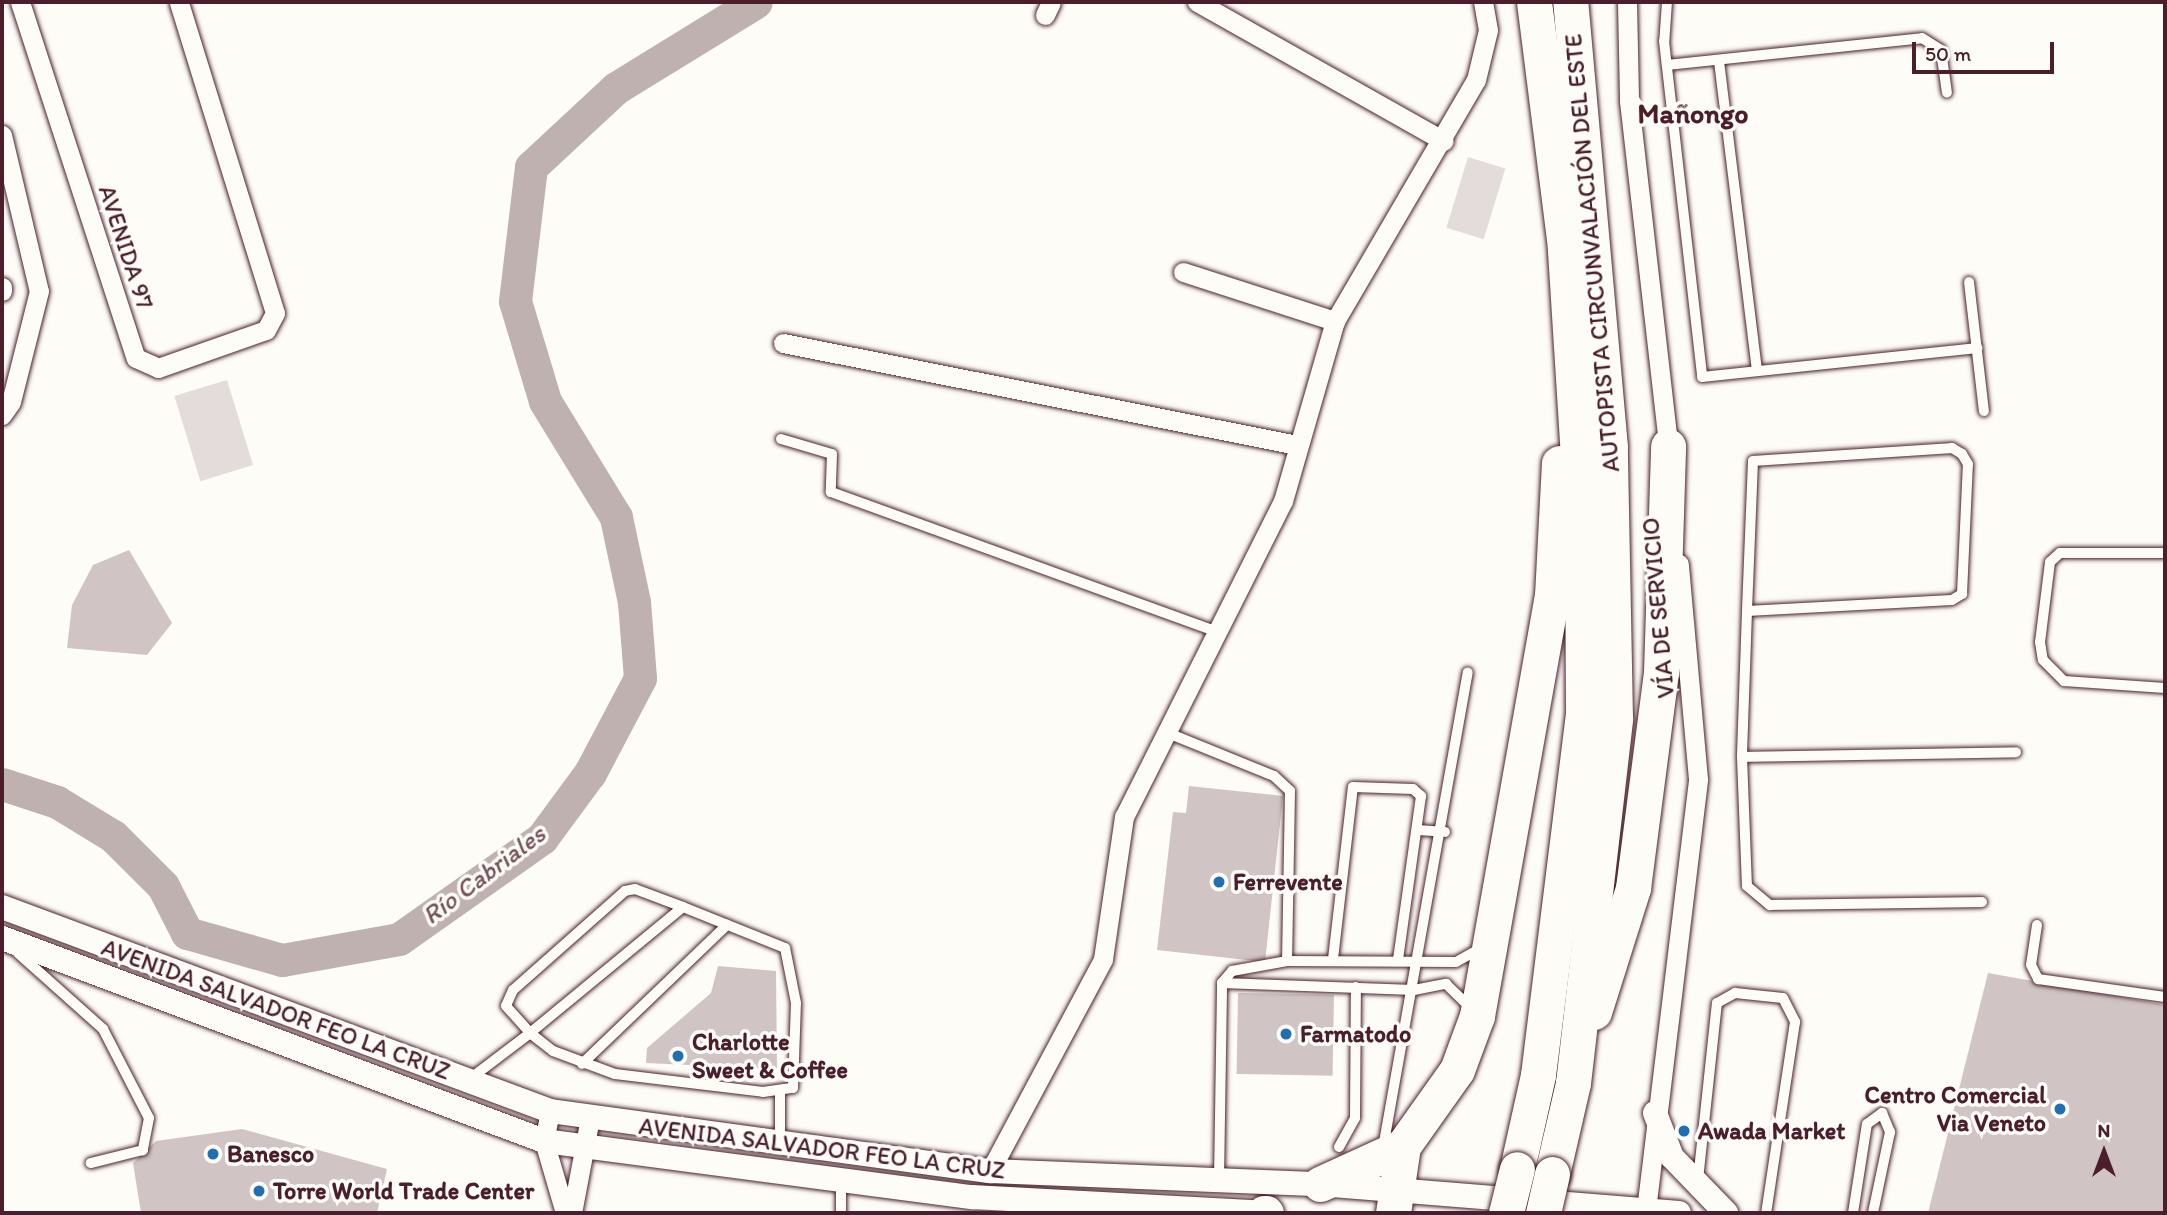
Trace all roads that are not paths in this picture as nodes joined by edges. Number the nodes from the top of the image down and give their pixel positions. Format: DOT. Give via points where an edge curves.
graph roads {
  1 [pos="20,2"];
  2 [pos="1197,2"];
  3 [pos="1483,2"];
  4 [pos="1534,2"];
  5 [pos="1570,2"];
  6 [pos="1627,2"];
  7 [pos="1667,2"];
  8 [pos="184,3"];
  9 [pos="1719,61"];
  10 [pos="1667,65"];
  11 [pos="1947,93"];
  12 [pos="2,135"];
  13 [pos="1444,141"];
  14 [pos="1183,272"];
  15 [pos="1969,282"];
  16 [pos="1335,321"];
  17 [pos="1567,327"];
  18 [pos="783,343"];
  19 [pos="1978,348"];
  20 [pos="1757,371"];
  21 [pos="1984,411"];
  22 [pos="2,415"];
  23 [pos="781,439"];
  24 [pos="1297,445"];
  25 [pos="1668,446"];
  26 [pos="2165,553"];
  27 [pos="1747,611"];
  28 [pos="1214,631"];
  29 [pos="1468,673"];
  30 [pos="2165,688"];
  31 [pos="1168,733"];
  32 [pos="2016,752"];
  33 [pos="1742,757"];
  34 [pos="1418,830"];
  35 [pos="1445,832"];
  36 [pos="1982,902"];
  37 [pos="2,907"];
  38 [pos="683,907"];
  39 [pos="727,925"];
  40 [pos="2037,925"];
  41 [pos="1493,934"];
  42 [pos="4,939"];
  43 [pos="1334,959"];
  44 [pos="1398,960"];
  45 [pos="1287,961"];
  46 [pos="1421,961"];
  47 [pos="1222,983"];
  48 [pos="1356,988"];
  49 [pos="1414,990"];
  50 [pos="2165,997"];
  51 [pos="1477,1016"];
  52 [pos="530,1033"];
  53 [pos="582,1063"];
  54 [pos="468,1081"];
  55 [pos="1573,1083"];
  56 [pos="780,1092"];
  57 [pos="551,1111"];
  58 [pos="1656,1113"];
  59 [pos="590,1118"];
  60 [pos="544,1141"];
  61 [pos="780,1144"];
  62 [pos="581,1147"];
  63 [pos="1339,1147"];
  64 [pos="1392,1152"];
  65 [pos="91,1163"];
  66 [pos="990,1171"];
  67 [pos="1219,1180"];
  68 [pos="841,1181"];
  69 [pos="1320,1184"];
  70 [pos="1697,1188"];
  71 [pos="1394,1204"];
  72 [pos="1645,1212"];
  73 [pos="565,1213"];
  74 [pos="572,1213"];
  75 [pos="841,1213"];
  76 [pos="1266,1213"];
  77 [pos="1506,1213"];
  78 [pos="1543,1213"];
  79 [pos="1679,1213"];
  80 [pos="1726,1213"];
  81 [pos="1766,1213"];
  82 [pos="1853,1213"];
  83 [pos="1873,1213"];
  1 -- 8 [label="street, AVENIDA 97" via="136,358 158,368 267,330 275,313"];
  2 -- 13 [label="street"];
  3 -- 13 [label="street" via="1488,30 1476,79"];
  4 -- 17 [label="highway, AUTOPISTA CIRCUNVALACIÓN DEL ESTE" via="1565,247"];
  5 -- 55 [label="highway, AUTOPISTA CIRCUNVALACIÓN DEL ESTE" via="1610,447 1615,718"];
  6 -- 25 [label="street, VÍA DE SERVICIO" via="1629,101"];
  7 -- 10 [label="lane"];
  9 -- 10 [label="lane"];
  9 -- 11 [label="lane" via="1922,38 1941,50"];
  9 -- 20 [label="lane"];
  10 -- 20 [label="lane" via="1702,377"];
  12 -- 22 [label="street" via="39,290 11,402"];
  13 -- 16 [label="street"];
  14 -- 16 [label="street"];
  15 -- 19 [label="lane"];
  16 -- 24 [label="street"];
  17 -- 41 [label="highway" via="1552,596"];
  17 -- 77 [label="highway, AUTOPISTA CIRCUNVALACIÓN DEL ESTE, bridge" via="1582,521 1583,716 1538,1075"];
  18 -- 24 [label="street"];
  19 -- 20 [label="lane"];
  19 -- 21 [label="lane"];
  23 -- 28 [label="lane" via="832,454 831,492"];
  24 -- 28 [label="street" via="1283,501"];
  25 -- 55 [label="highway" via="1661,673 1633,888"];
  25 -- 58 [label="street, VÍA DE SERVICIO" via="1698,779"];
  26 -- 30 [label="lane" via="2060,553 2050,562 2040,642 2043,660 2064,681"];
  27 -- 27 [label="lane" via="1952,600 1962,594 1968,464 1962,454 1951,448 1753,461"];
  27 -- 33 [label="lane"];
  28 -- 31 [label="street"];
  29 -- 35 [label="lane"];
  31 -- 45 [label="lane" via="1273,776 1290,791"];
  31 -- 66 [label="street" via="1124,817 1103,959"];
  32 -- 33 [label="lane"];
  33 -- 36 [label="lane" via="1747,886 1756,899 1770,905"];
  34 -- 35 [label="lane"];
  34 -- 43 [label="lane" via="1418,791 1349,789"];
  34 -- 44 [label="lane"];
  35 -- 46 [label="lane"];
  37 -- 54 [label="street, AVENIDA SALVADOR FEO LA CRUZ"];
  38 -- 39 [label="lane"];
  38 -- 52 [label="lane"];
  38 -- 52 [label="lane" via="643,891 625,891 506,998"];
  39 -- 53 [label="lane"];
  39 -- 56 [label="lane" via="778,941 792,958 797,1074 793,1088"];
  40 -- 50 [label="lane" via="2031,965 2038,979"];
  41 -- 46 [label="lane" via="1469,959"];
  41 -- 51 [label="highway"];
  42 -- 60 [label="street, AVENIDA SALVADOR FEO LA CRUZ"];
  42 -- 65 [label="lane" via="103,1029 149,1118 143,1150"];
  43 -- 44 [label="lane"];
  43 -- 45 [label="lane"];
  44 -- 46 [label="lane"];
  45 -- 47 [label="lane" via="1243,967"];
  46 -- 49 [label="lane"];
  47 -- 48 [label="lane"];
  47 -- 67 [label="lane"];
  48 -- 49 [label="lane"];
  48 -- 63 [label="lane" via="1355,1118"];
  49 -- 51 [label="lane" via="1446,984"];
  49 -- 64 [label="lane"];
  51 -- 64 [label="highway" via="1457,1070"];
  52 -- 53 [label="lane"];
  52 -- 54 [label="lane"];
  53 -- 56 [label="lane" via="661,1082"];
  54 -- 57 [label="street, AVENIDA SALVADOR FEO LA CRUZ"];
  55 -- 78 [label="highway, AUTOPISTA CIRCUNVALACIÓN DEL ESTE, bridge"];
  56 -- 61 [label="lane"];
  57 -- 59 [label="street, AVENIDA SALVADOR FEO LA CRUZ"];
  57 -- 60 [label="street"];
  58 -- 70 [label="street" via="1672,1157"];
  58 -- 72 [label="street, VÍA DE SERVICIO"];
  59 -- 61 [label="street, AVENIDA SALVADOR FEO LA CRUZ"];
  59 -- 62 [label="street"];
  60 -- 62 [label="street, AVENIDA SALVADOR FEO LA CRUZ"];
  60 -- 73 [label="street"];
  61 -- 66 [label="street, AVENIDA SALVADOR FEO LA CRUZ"];
  62 -- 68 [label="street, AVENIDA SALVADOR FEO LA CRUZ"];
  62 -- 74 [label="street"];
  64 -- 69 [label="highway"];
  64 -- 71 [label="highway"];
  66 -- 67 [label="street, AVENIDA SALVADOR FEO LA CRUZ"];
  67 -- 69 [label="street, AVENIDA SALVADOR FEO LA CRUZ"];
  68 -- 75 [label="lane"];
  68 -- 76 [label="street, AVENIDA SALVADOR FEO LA CRUZ" via="972,1197"];
  69 -- 71 [label="street, AVENIDA SALVADOR FEO LA CRUZ"];
  70 -- 80 [label="street"];
  70 -- 81 [label="lane" via="1717,1003 1735,993 1775,995 1788,1003 1795,1022"];
  71 -- 72 [label="street, AVENIDA SALVADOR FEO LA CRUZ"];
  72 -- 79 [label="street, AVENIDA SALVADOR FEO LA CRUZ"];
  82 -- 83 [label="lane" via="1867,1124 1882,1113 1890,1132"];
}
